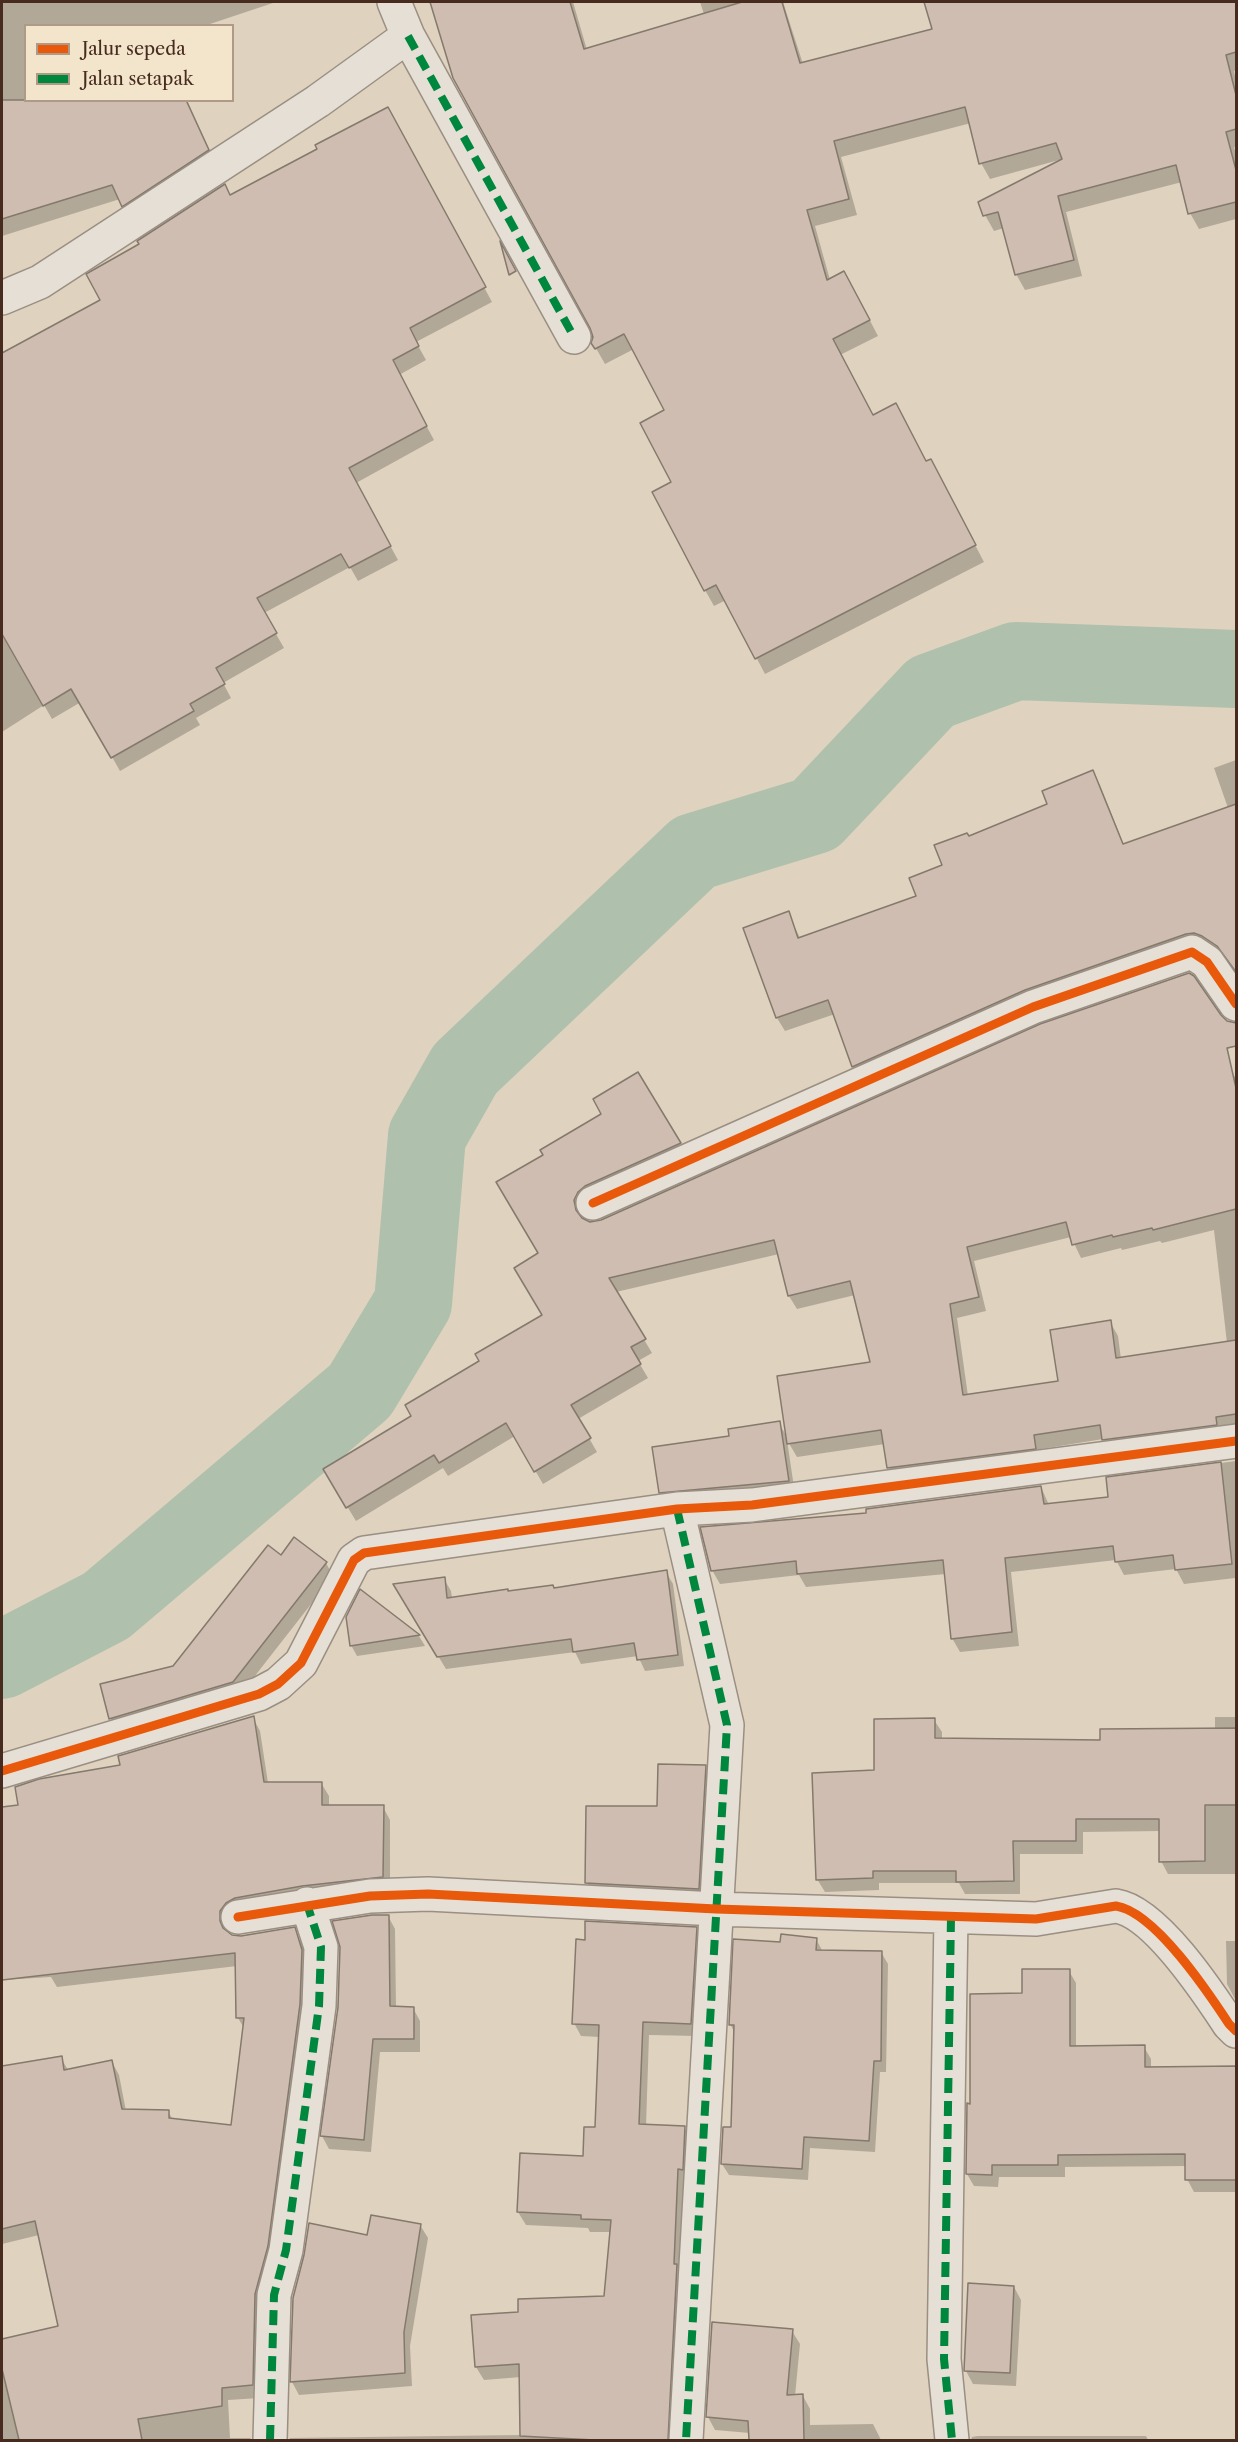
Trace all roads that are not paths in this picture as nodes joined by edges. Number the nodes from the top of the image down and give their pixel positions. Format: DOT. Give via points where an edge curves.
graph roads {
  1 [pos="394,2"];
  2 [pos="408,36"];
  3 [pos="2,298"];
  4 [pos="574,337"];
  5 [pos="1236,1004"];
  6 [pos="593,1203"];
  7 [pos="1236,1441"];
  8 [pos="677,1509"];
  9 [pos="2,1771"];
  10 [pos="307,1904"];
  11 [pos="716,1909"];
  12 [pos="238,1917"];
  13 [pos="951,1917"];
  14 [pos="1236,2031"];
  15 [pos="270,2440"];
  16 [pos="686,2440"];
  17 [pos="952,2440"];
  1 -- 2 [label="street"];
  2 -- 3 [label="street" via="318,101 40,282"];
  2 -- 4 [label="street"];
  5 -- 6 [label="street" via="1208,962 1192,952 1033,1007"];
  7 -- 8 [label="street" via="752,1505"];
  8 -- 9 [label="street" via="364,1553 354,1560 301,1663 278,1684 259,1694"];
  8 -- 11 [label="street" via="727,1725"];
  10 -- 11 [label="street" via="428,1894"];
  10 -- 12 [label="street"];
  10 -- 15 [label="street" via="321,1947 319,2006 286,2250 274,2295"];
  11 -- 13 [label="street"];
  11 -- 16 [label="street"];
  13 -- 14 [label="street" via="1036,1919 1116,1906 1128,1908 1140,1915 1196,1974"];
  13 -- 17 [label="street" via="944,2359"];
}
